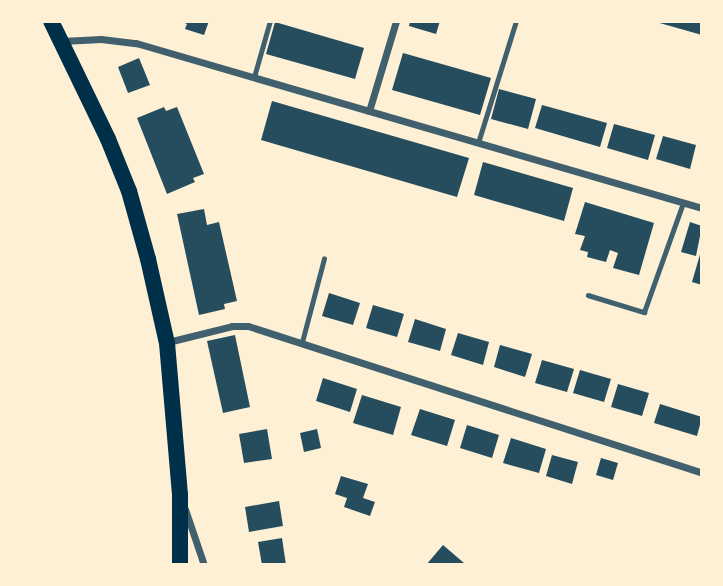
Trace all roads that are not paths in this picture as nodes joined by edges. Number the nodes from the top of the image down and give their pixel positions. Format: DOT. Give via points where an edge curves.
graph roads {
  1 [pos="51,21"];
  2 [pos="270,21"];
  3 [pos="396,21"];
  4 [pos="516,21"];
  5 [pos="61,41"];
  6 [pos="254,77"];
  7 [pos="369,111"];
  8 [pos="478,143"];
  9 [pos="684,202"];
  10 [pos="702,208"];
  11 [pos="324,259"];
  12 [pos="588,295"];
  13 [pos="302,342"];
  14 [pos="167,343"];
  15 [pos="702,473"];
  16 [pos="180,495"];
  17 [pos="180,559"];
  18 [pos="204,565"];
  1 -- 5 [label="highway"];
  2 -- 6 [label="lane"];
  3 -- 7 [label="street"];
  4 -- 8 [label="lane"];
  5 -- 6 [label="street" via="135,43"];
  5 -- 14 [label="highway" via="129,191"];
  6 -- 7 [label="street"];
  7 -- 8 [label="street"];
  8 -- 9 [label="street"];
  9 -- 10 [label="street"];
  9 -- 12 [label="lane" via="644,312"];
  11 -- 13 [label="lane"];
  13 -- 14 [label="street" via="240,325"];
  13 -- 15 [label="street"];
  14 -- 16 [label="highway"];
  16 -- 17 [label="highway"];
  16 -- 18 [label="street"];
}
